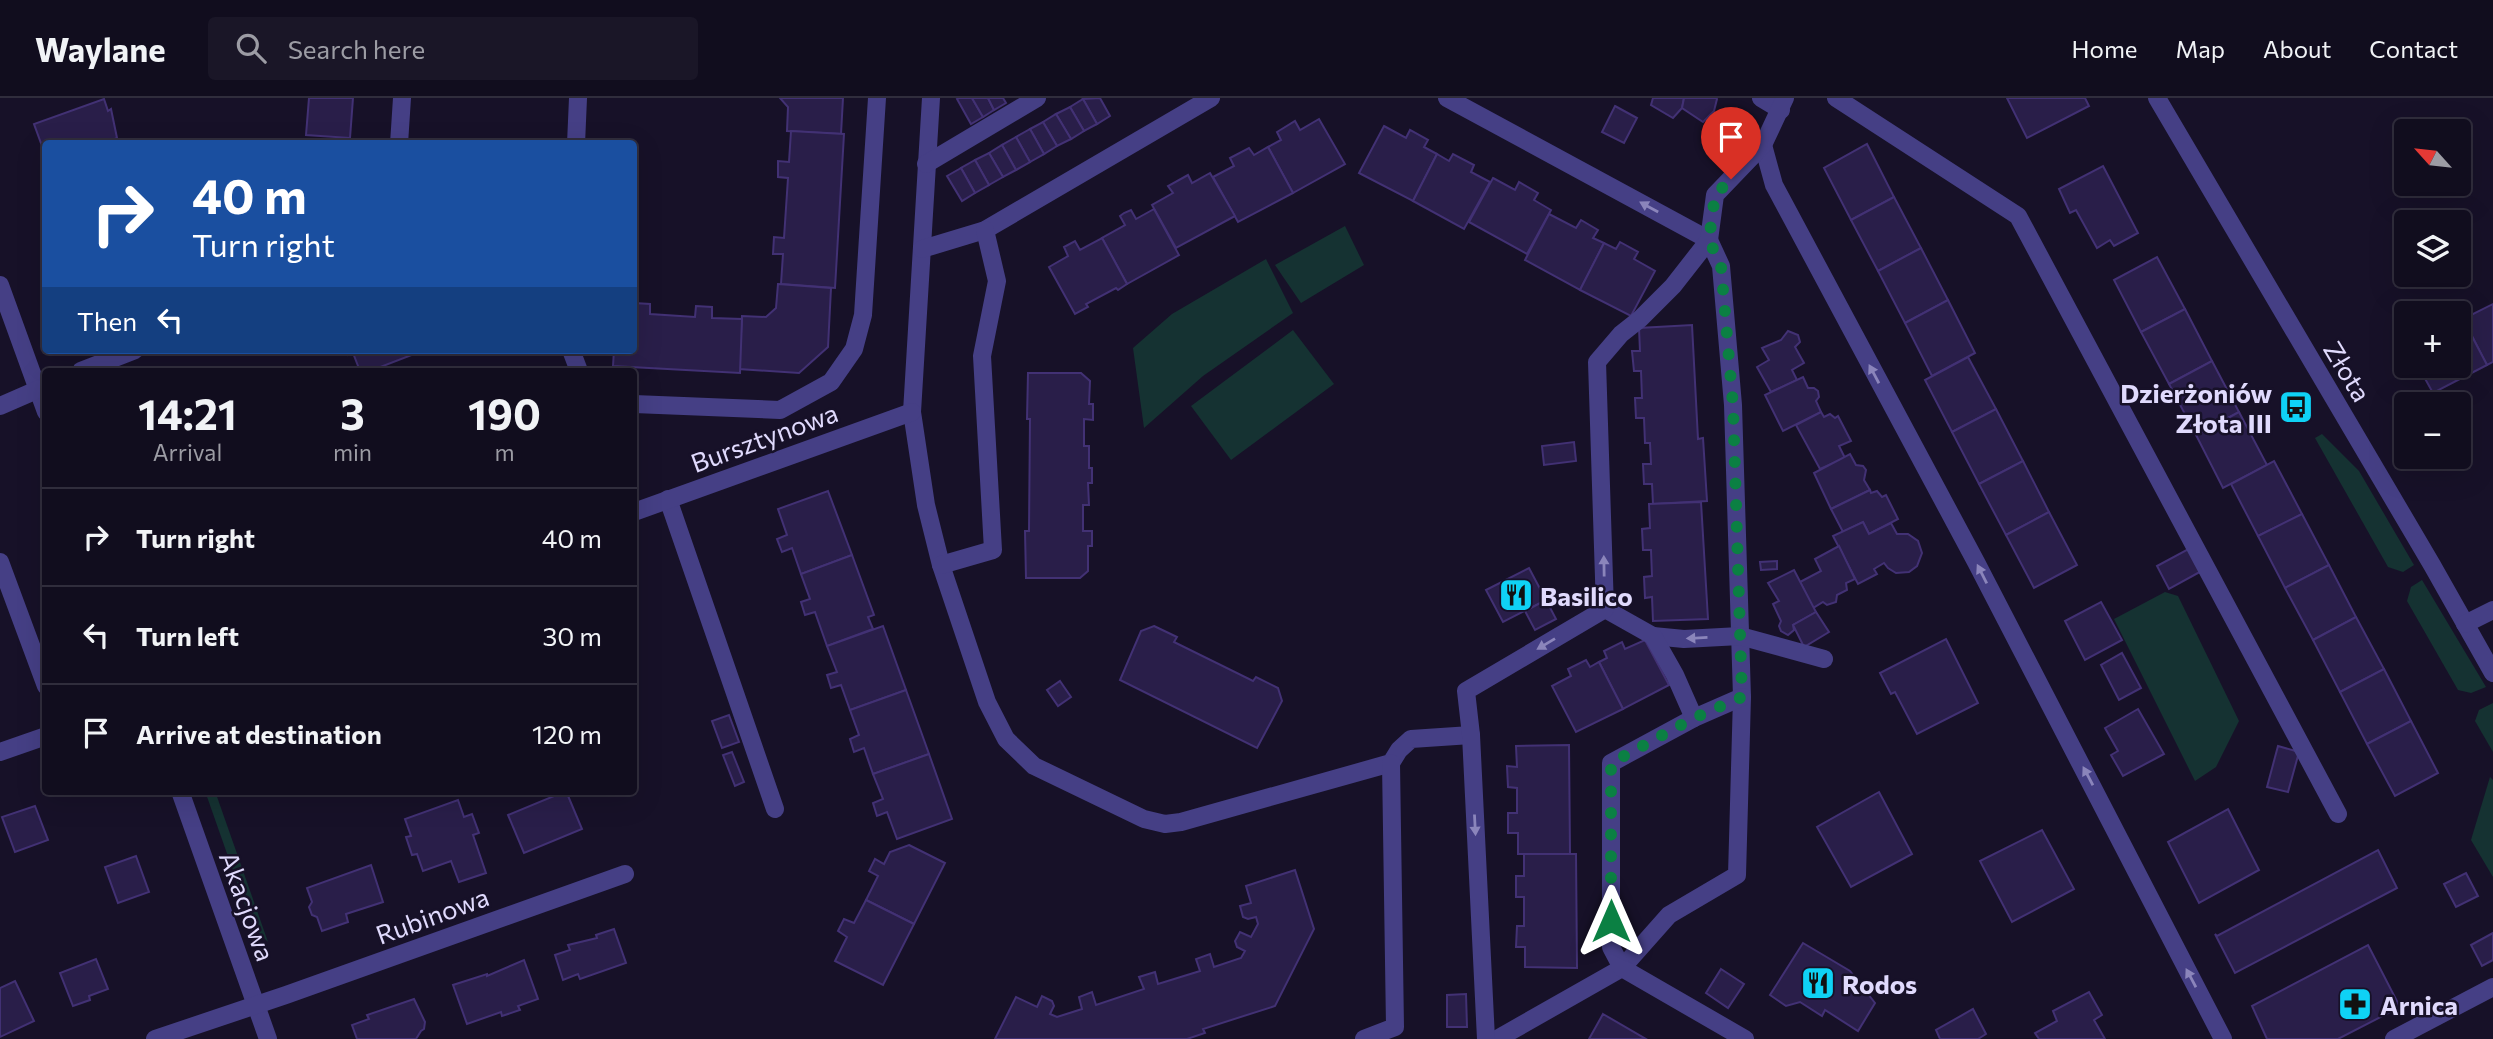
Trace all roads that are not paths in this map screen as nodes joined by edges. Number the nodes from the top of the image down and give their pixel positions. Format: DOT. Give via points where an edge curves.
graph roads {
  1 [pos="401,98"];
  2 [pos="578,98"];
  3 [pos="877,98"];
  4 [pos="931,98"];
  5 [pos="1037,98"];
  6 [pos="1210,98"];
  7 [pos="1447,98"];
  8 [pos="1761,98"];
  9 [pos="1836,98"];
  10 [pos="2157,98"];
  11 [pos="1783,104"];
  12 [pos="399,140"];
  13 [pos="576,140"];
  14 [pos="1762,145"];
  15 [pos="926,164"];
  16 [pos="985,230"];
  17 [pos="1709,240"];
  18 [pos="922,249"];
  19 [pos="0,285"];
  20 [pos="125,354"];
  21 [pos="89,368"];
  22 [pos="42,388"];
  23 [pos="637,404"];
  24 [pos="0,406"];
  25 [pos="912,412"];
  26 [pos="668,499"];
  27 [pos="637,511"];
  28 [pos="0,562"];
  29 [pos="941,565"];
  30 [pos="1605,609"];
  31 [pos="2493,610"];
  32 [pos="2465,624"];
  33 [pos="1653,636"];
  34 [pos="1740,636"];
  35 [pos="1824,659"];
  36 [pos="2493,673"];
  37 [pos="42,675"];
  38 [pos="1742,697"];
  39 [pos="1694,718"];
  40 [pos="1471,735"];
  41 [pos="42,737"];
  42 [pos="0,752"];
  43 [pos="1391,763"];
  44 [pos="181,795"];
  45 [pos="775,809"];
  46 [pos="2338,814"];
  47 [pos="625,874"];
  48 [pos="1622,968"];
  49 [pos="2493,987"];
  50 [pos="256,1005"];
  51 [pos="155,1039"];
  52 [pos="268,1039"];
  53 [pos="1364,1039"];
  54 [pos="1486,1039"];
  55 [pos="1497,1039"];
  56 [pos="1745,1039"];
  57 [pos="2222,1039"];
  58 [pos="2394,1039"];
  1 -- 12 [label="street"];
  2 -- 13 [label="street"];
  3 -- 23 [label="street" via="863,316 854,349 831,382 780,410"];
  4 -- 15 [label="street"];
  5 -- 15 [label="street"];
  6 -- 16 [label="street"];
  17 -- 7 [label="street, one-way"];
  8 -- 11 [label="street"];
  9 -- 46 [label="street" via="2018,216"];
  10 -- 32 [label="street, Złota"];
  11 -- 14 [label="street"];
  14 -- 17 [label="street" via="1715,195"];
  57 -- 14 [label="street, one-way" via="1976,562 1774,185"];
  15 -- 18 [label="street"];
  16 -- 18 [label="street"];
  16 -- 29 [label="street" via="997,281 982,356 993,550"];
  30 -- 17 [label="street, one-way" via="1597,362 1673,286"];
  17 -- 34 [label="street" via="1721,266 1733,405"];
  18 -- 25 [label="street"];
  19 -- 22 [label="street"];
  20 -- 21 [label="street"];
  22 -- 24 [label="street"];
  25 -- 26 [label="street, Bursztynowa"];
  25 -- 29 [label="street" via="926,505"];
  26 -- 27 [label="street, Bursztynowa"];
  26 -- 45 [label="street"];
  28 -- 37 [label="street"];
  29 -- 43 [label="street" via="987,702 1006,739 1034,766 1144,819 1181,822"];
  30 -- 33 [label="street"];
  30 -- 40 [label="street, one-way" via="1466,691"];
  31 -- 32 [label="street"];
  32 -- 36 [label="street, Złota"];
  34 -- 33 [label="street, one-way"];
  33 -- 39 [label="street"];
  34 -- 35 [label="street"];
  34 -- 38 [label="street"];
  38 -- 39 [label="street"];
  38 -- 48 [label="street" via="1737,875 1669,915"];
  39 -- 48 [label="street" via="1611,763 1611,947"];
  40 -- 43 [label="street" via="1411,739"];
  40 -- 54 [label="street, one-way"];
  41 -- 42 [label="street"];
  43 -- 53 [label="street" via="1395,1027"];
  44 -- 50 [label="street, Akacjowa"];
  47 -- 50 [label="street, Rubinowa"];
  48 -- 55 [label="street"];
  48 -- 56 [label="street"];
  49 -- 58 [label="street"];
  50 -- 51 [label="street, Rubinowa"];
  50 -- 52 [label="street, Akacjowa"];
}
